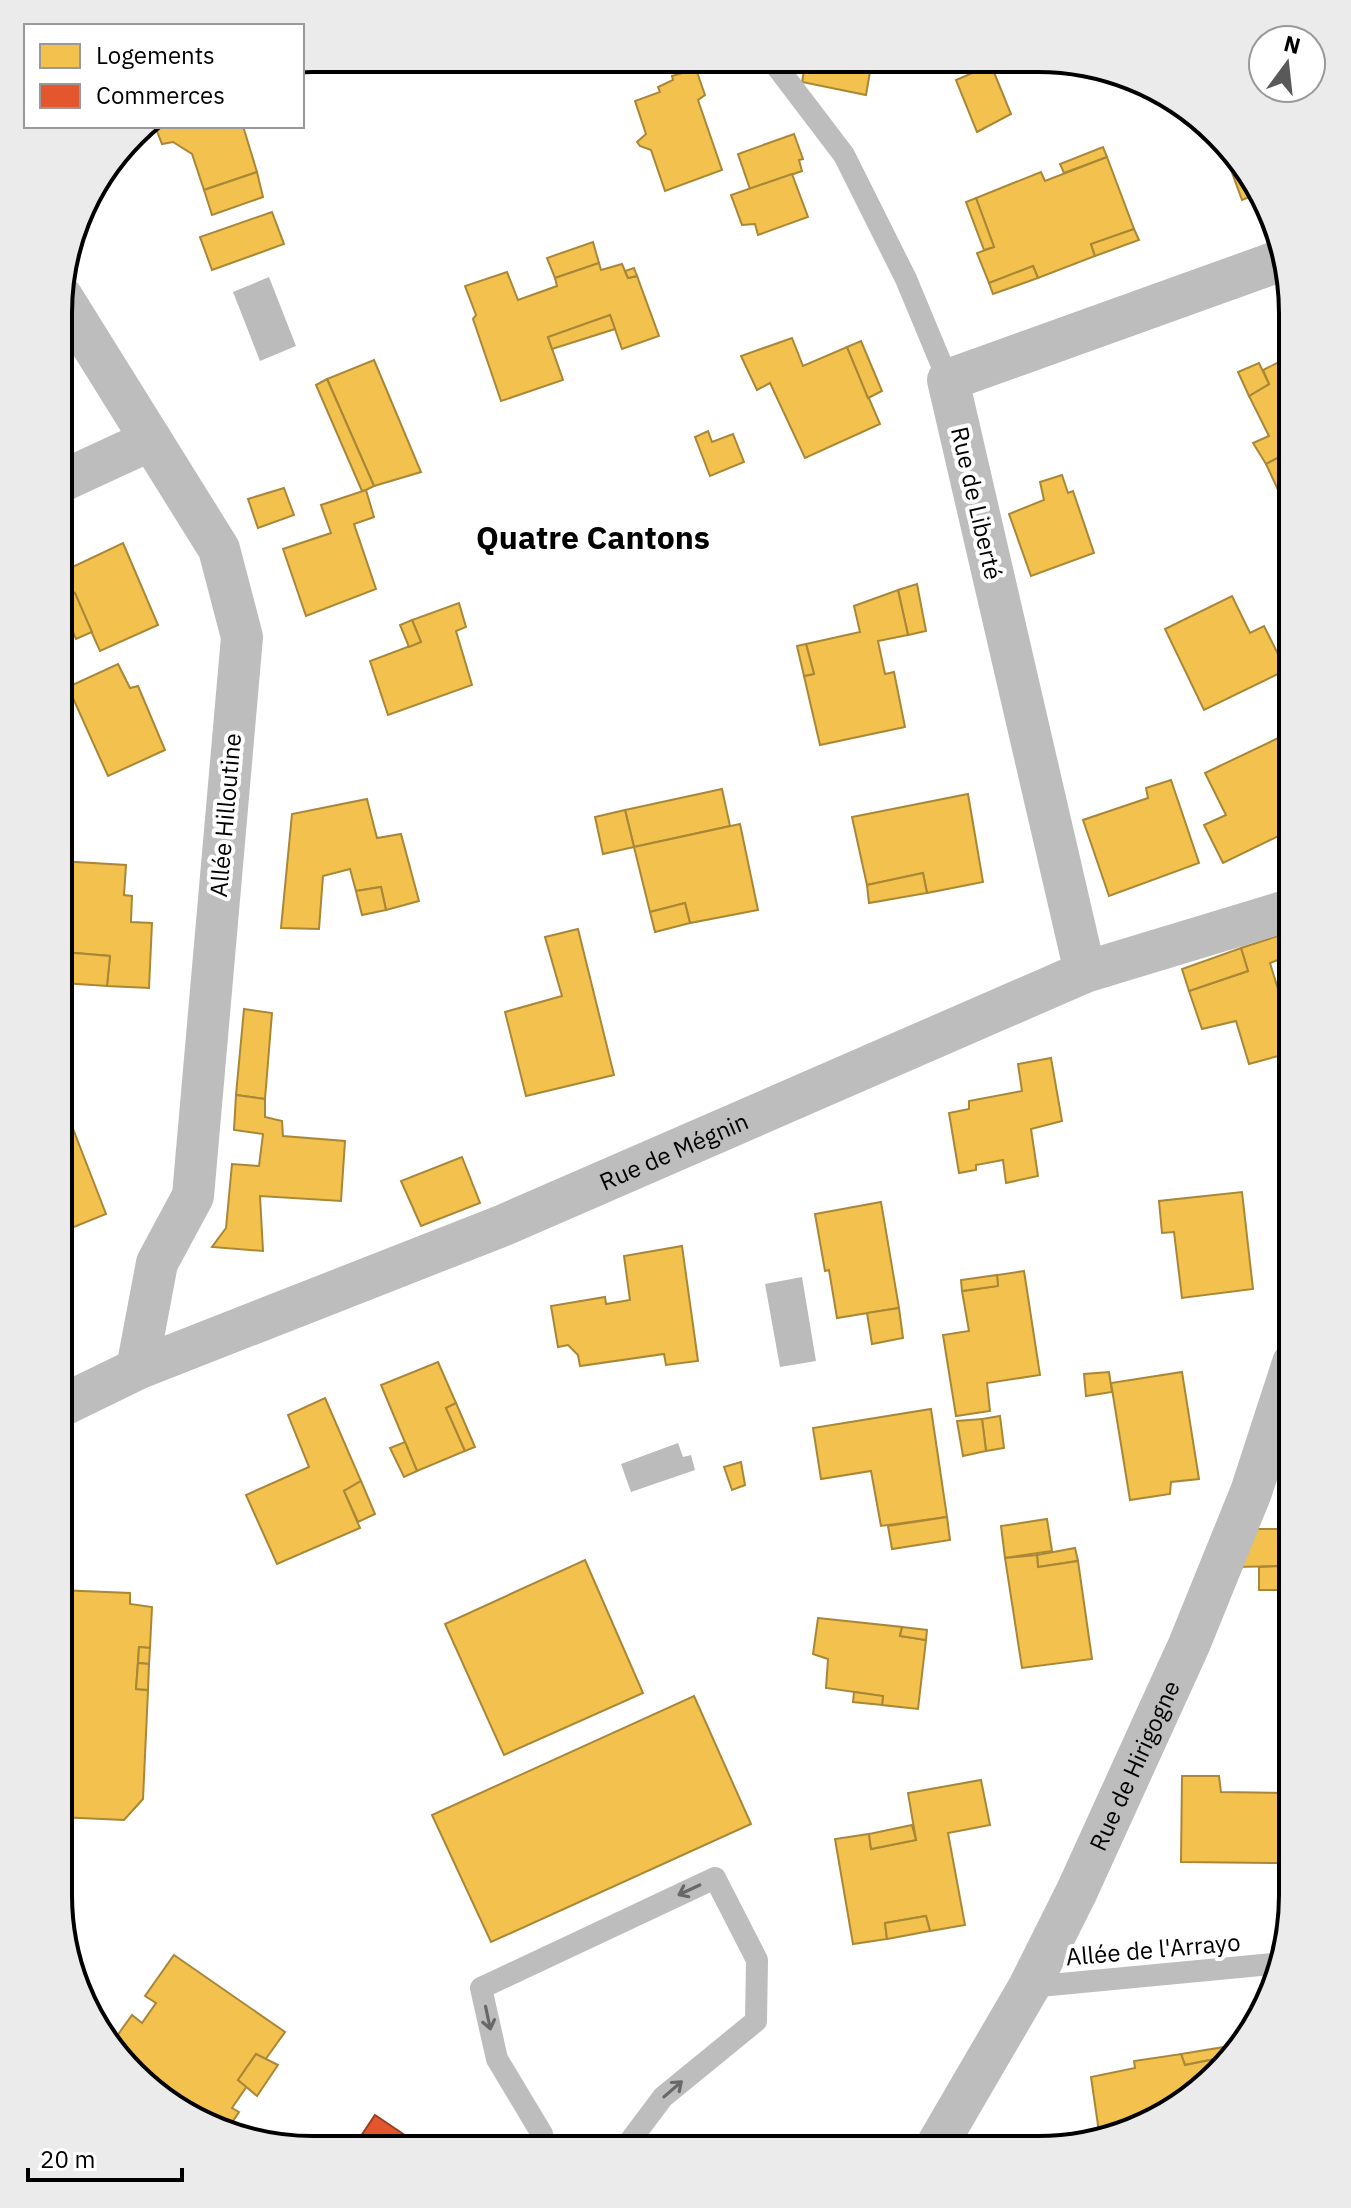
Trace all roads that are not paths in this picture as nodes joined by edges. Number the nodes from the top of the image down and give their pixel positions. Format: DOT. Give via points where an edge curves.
graph roads {
  1 [pos="781,72"];
  2 [pos="1273,263"];
  3 [pos="72,313"];
  4 [pos="948,380"];
  5 [pos="151,440"];
  6 [pos="72,476"];
  7 [pos="1279,913"];
  8 [pos="1085,972"];
  9 [pos="137,1369"];
  10 [pos="72,1401"];
  11 [pos="1278,1408"];
  12 [pos="1268,1964"];
  13 [pos="1029,1987"];
  14 [pos="543,2136"];
  15 [pos="634,2136"];
  16 [pos="942,2136"];
  1 -- 4 [label="lane" via="844,155 906,279"];
  2 -- 4 [label="street"];
  3 -- 5 [label="street, Allée Hilloutine"];
  4 -- 8 [label="street, Rue de Liberté"];
  5 -- 6 [label="street"];
  5 -- 9 [label="street, Allée Hilloutine" via="219,549 242,637 193,1196 157,1263"];
  7 -- 8 [label="street, Rue de Mégnin"];
  8 -- 9 [label="street, Rue de Mégnin" via="504,1225"];
  9 -- 10 [label="street, Rue de Mégnin"];
  11 -- 13 [label="street, Rue de Hirigogne" via="1251,1492 1189,1645"];
  12 -- 13 [label="lane, Allée de l'Arrayo"];
  13 -- 16 [label="street, Rue de Hirigogne"];
  15 -- 14 [label="lane, one-way" via="663,2097 756,2021 757,1960 715,1878 481,1988 497,2059"];
}
